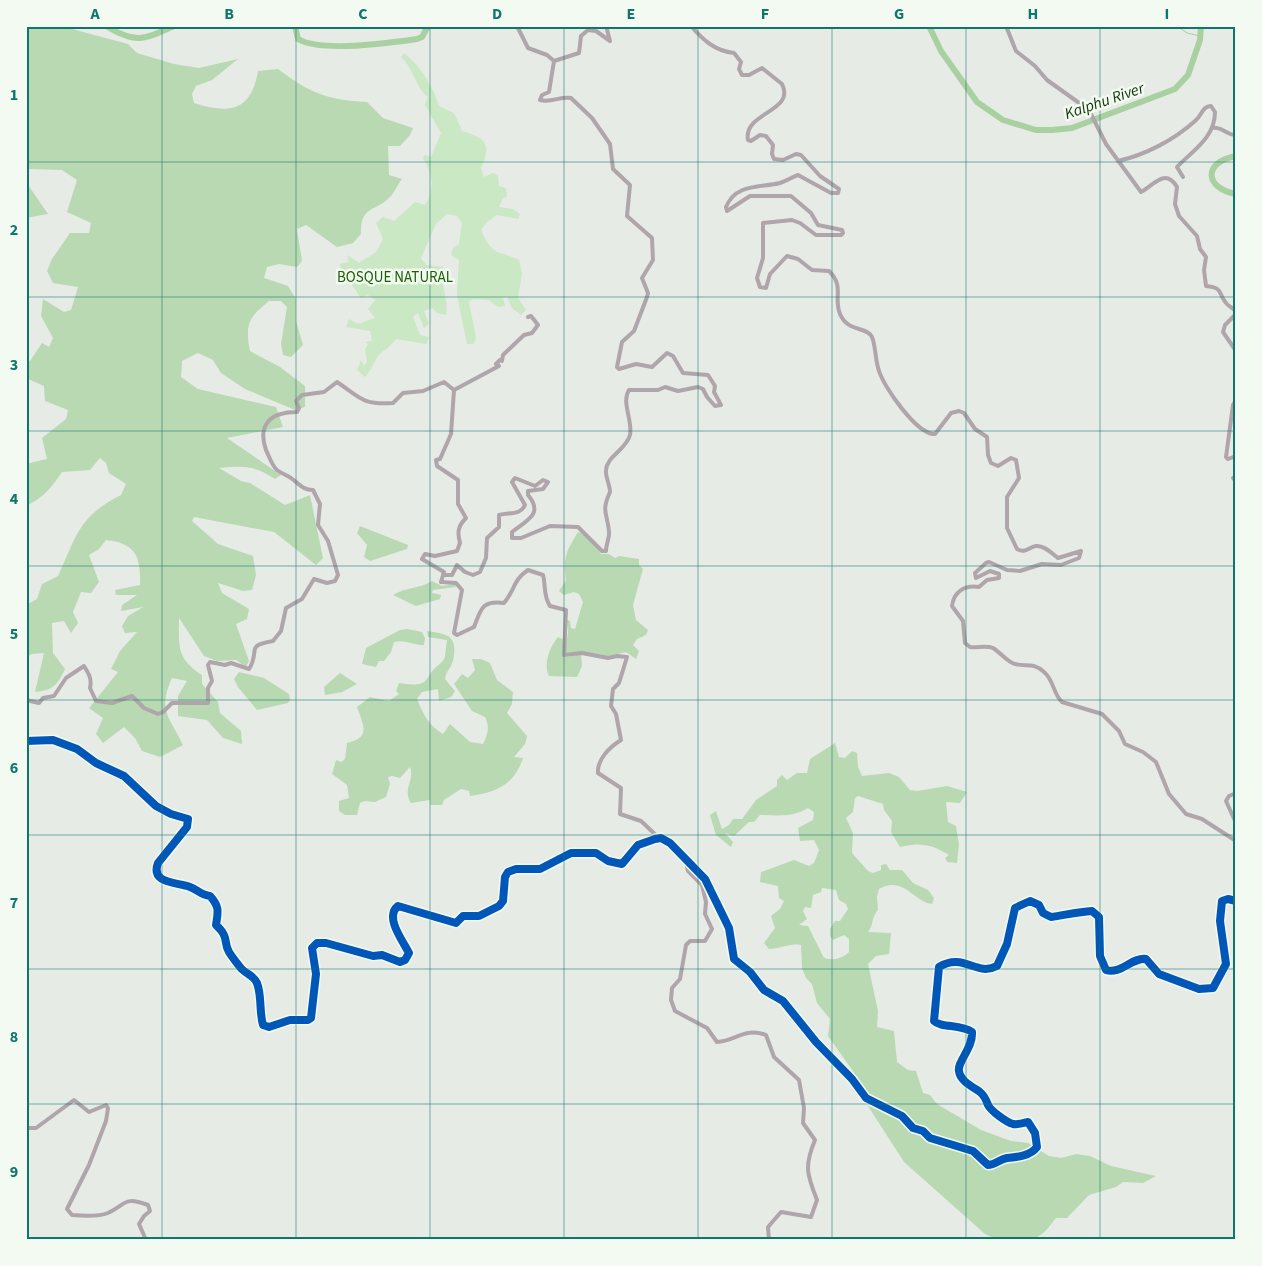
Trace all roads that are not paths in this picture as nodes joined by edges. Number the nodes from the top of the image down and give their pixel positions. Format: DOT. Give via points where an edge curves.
graph roads {
  1 [pos="518,26"];
  2 [pos="606,26"];
  3 [pos="691,26"];
  4 [pos="1006,26"];
  5 [pos="554,61"];
  6 [pos="1212,128"];
  7 [pos="1236,135"];
  8 [pos="1118,161"];
  9 [pos="1183,177"];
  10 [pos="1236,312"];
  11 [pos="528,317"];
  12 [pos="1236,351"];
  13 [pos="454,390"];
  14 [pos="1236,400"];
  15 [pos="1236,456"];
  16 [pos="1236,476"];
  17 [pos="1236,481"];
  18 [pos="443,575"];
  19 [pos="26,700"];
  20 [pos="26,741"];
  21 [pos="1236,793"];
  22 [pos="1236,823"];
  23 [pos="661,838"];
  24 [pos="1236,841"];
  25 [pos="686,859"];
  26 [pos="1236,901"];
  27 [pos="26,1128"];
  28 [pos="146,1240"];
  29 [pos="769,1240"];
  1 -- 5 [label="street" via="528,48"];
  2 -- 5 [label="street" via="610,42 588,30 581,36 577,54"];
  3 -- 24 [label="street" via="718,50 734,53 741,62 739,69 742,74 749,75 762,68 782,84 780,104 756,120 748,140 766,136 773,145 774,159 801,155 820,176 839,189 838,193 831,193 798,175 778,184 760,184 741,190 730,200 727,211 750,196 791,196 811,213 818,225 842,230 841,235 816,235 792,220 763,223 763,258 757,278 760,287 766,288 770,274 787,256 798,259 812,270 828,272 838,284 840,315 846,324 872,336 879,374 914,424 926,433 935,434 951,413 959,411 987,437 991,463 998,466 1011,458 1016,460 1019,478 1007,497 1007,528 1017,549 1026,551 1039,546 1058,558 1080,551 1079,558 1063,564 1042,564 1024,570 1007,570 994,563 986,563 975,573 976,578 990,571 998,574 998,578 978,586 961,588 952,601 963,621 965,643 970,647 993,648 1013,664 1036,666 1045,672 1052,681 1057,698 1102,714 1119,732 1125,744 1144,752 1156,762 1169,794 1186,814 1202,819"];
  4 -- 8 [label="street" via="1016,51 1047,80 1082,103 1091,113"];
  5 -- 18 [label="street" via="549,92 540,100 571,98 592,118 610,144 613,168 630,186 627,216 652,238 654,260 642,278 647,297 634,331 622,342 616,367 636,364 652,367 667,353 673,356 683,373 708,376 721,405 716,406 703,388 698,387 678,392 666,387 629,390 625,397 631,420 630,435 620,452 608,461 605,471 610,492 604,505 609,533 606,551 602,551 578,527 550,526 521,538 512,538 512,532 530,517 535,508 528,491 543,489 548,482 543,480 535,486 515,478 512,482 524,508 518,513 499,516 499,527 487,538 486,558 480,572 469,574 457,566 452,575"];
  6 -- 7 [label="street" via="1221,128"];
  6 -- 8 [label="street" via="1215,112 1209,105 1195,122 1151,150 1141,156"];
  6 -- 9 [label="street" via="1197,150 1177,167"];
  8 -- 10 [label="street" via="1141,192 1162,178 1171,179 1178,186 1175,204 1178,216 1197,236 1206,257 1206,286 1220,290 1227,305"];
  10 -- 12 [label="street" via="1223,332"];
  11 -- 13 [label="street" via="536,319 538,325 503,355 502,361 496,364 499,366"];
  13 -- 18 [label="street" via="451,434 440,459 436,460 437,466 458,480 458,504 466,518 459,525 457,552 435,556 425,554 422,559 444,572"];
  13 -- 19 [label="street" via="444,382 423,391 403,393 393,403 378,404 362,401 337,382 324,392 302,395 296,400 299,408 296,412 276,414 268,420 263,440 269,457 276,470 304,490 313,490 320,504 318,525 328,541 338,575 335,581 326,583 314,579 310,582 302,598 286,608 281,631 273,641 262,641 255,646 249,669 231,663 210,662 212,681 208,688 208,703 172,703 158,714 144,708 132,696 103,704 96,701 84,666 66,678 54,696 43,698 39,704"];
  14 -- 15 [label="street" via="1226,457"];
  16 -- 17 [label="street" via="1233,478"];
  18 -- 23 [label="street" via="441,582 456,583 462,590 454,633 457,635 474,626 482,608 490,602 504,603 518,577 528,570 543,575 546,584 544,595 550,606 566,610 564,655 582,653 608,658 627,657 619,683 613,689 610,706 616,714 621,740 611,746 602,758 598,773 621,788 620,814 641,821"];
  20 -- 23 [label="street" via="53,740 77,749 96,763 124,776 156,806 188,819 187,827 158,863 157,875 162,880 210,896 218,904 216,925 227,938 228,951 244,972 257,982 260,1014 263,1025 269,1027 311,1018 316,974 312,948 317,943 373,956 382,955 400,962 409,953 393,921 398,906 456,923 463,916 479,916 499,906 503,901 508,872 540,869 571,853 596,853 622,864 638,846"];
  21 -- 22 [label="street" via="1228,796 1226,801"];
  23 -- 25 [label="street"];
  25 -- 26 [label="street" via="706,880 732,938 734,959 764,990 783,1001 866,1098 902,1116 913,1128 930,1138 972,1151 988,1165 1034,1151 1038,1147 1035,1133 1028,1122 1012,1124 996,1113 981,1092 970,1087 958,1072 969,1050 972,1032 934,1021 939,967 959,961 979,969 997,966 1005,949 1015,908 1030,902 1039,905 1043,913 1051,917 1066,913 1095,913 1099,917 1100,956 1106,970 1114,971 1146,959 1159,974 1199,989 1210,989 1215,986 1226,964 1220,921 1222,901"];
  25 -- 29 [label="street" via="688,871 702,886 705,914 712,929 705,941 686,945 680,979 672,988 674,1011 707,1028 717,1042 726,1042 742,1033 756,1031 766,1035 774,1057 799,1080 803,1123 815,1140 807,1158 811,1189 817,1200 810,1217 781,1212 768,1227"];
  27 -- 28 [label="street" via="36,1128 74,1100 90,1112 102,1105 108,1108 106,1122 89,1165 67,1209 72,1215 85,1216 108,1213 120,1203 130,1201 148,1205 150,1211 139,1224"];
}
